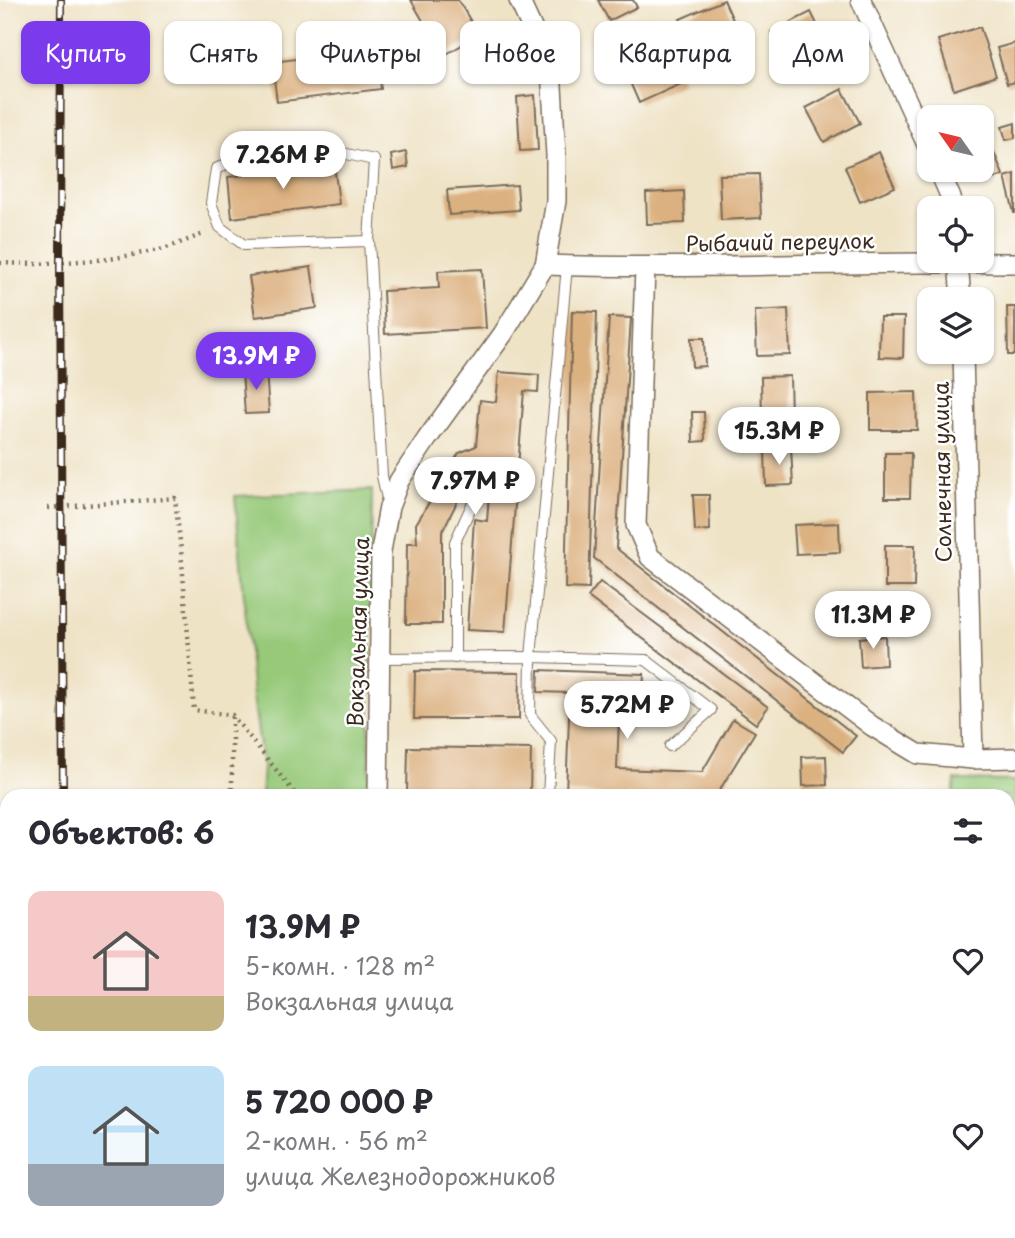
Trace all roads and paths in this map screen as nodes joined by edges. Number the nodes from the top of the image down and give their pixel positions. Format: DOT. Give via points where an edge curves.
graph roads {
  1 [pos="519,0"];
  2 [pos="861,0"];
  3 [pos="917,123"];
  4 [pos="220,227"];
  5 [pos="369,242"];
  6 [pos="0,263"];
  7 [pos="917,263"];
  8 [pos="994,263"];
  9 [pos="1015,263"];
  10 [pos="545,265"];
  11 [pos="567,266"];
  12 [pos="645,268"];
  13 [pos="963,364"];
  14 [pos="475,498"];
  15 [pos="389,507"];
  16 [pos="48,508"];
  17 [pos="531,657"];
  18 [pos="380,658"];
  19 [pos="455,658"];
  20 [pos="232,716"];
  21 [pos="670,746"];
  22 [pos="1015,758"];
  23 [pos="972,759"];
  24 [pos="232,789"];
  25 [pos="291,789"];
  26 [pos="378,789"];
  27 [pos="548,789"];
  1 -- 10 [label="street" via="551,69 556,201"];
  2 -- 3 [label="street"];
  4 -- 5 [label="lane" via="244,245"];
  4 -- 5 [label="lane" via="211,203 216,169 263,146 333,151 374,160"];
  4 -- 6 [label="path" via="164,249 110,259"];
  5 -- 15 [label="lane" via="382,476"];
  7 -- 12 [label="street, Рыбачий переулок"];
  8 -- 9 [label="street, Рыбачий переулок"];
  10 -- 11 [label="street, Рыбачий переулок"];
  10 -- 15 [label="street, Вокзальная улица" via="503,334 399,481"];
  11 -- 12 [label="street, Рыбачий переулок"];
  11 -- 17 [label="lane"];
  12 -- 23 [label="street" via="636,525 650,556 872,726 918,754"];
  13 -- 23 [label="street, Солнечная улица"];
  14 -- 19 [label="lane" via="455,542"];
  15 -- 18 [label="street, Вокзальная улица" via="381,551"];
  16 -- 20 [label="path" via="175,498 194,710"];
  17 -- 19 [label="lane"];
  17 -- 21 [label="lane" via="646,660 711,710"];
  17 -- 27 [label="lane" via="530,715 551,741"];
  18 -- 19 [label="lane"];
  18 -- 26 [label="street, Вокзальная улица"];
  20 -- 24 [label="path"];
  20 -- 25 [label="path"];
  22 -- 23 [label="street"];
}
